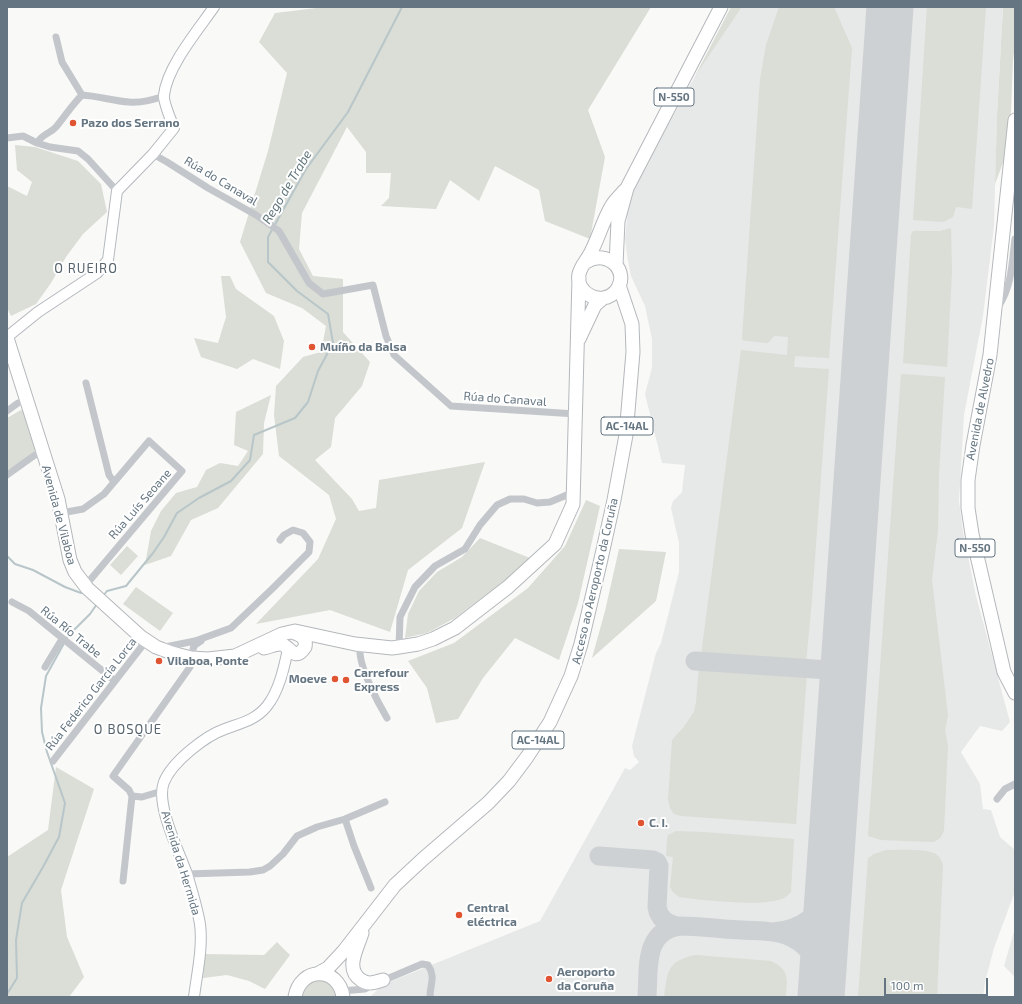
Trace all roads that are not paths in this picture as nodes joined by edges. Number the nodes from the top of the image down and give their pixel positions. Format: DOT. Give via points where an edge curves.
graph roads {
  1 [pos="214,7"];
  2 [pos="721,7"];
  3 [pos="56,37"];
  4 [pos="82,95"];
  5 [pos="164,96"];
  6 [pos="1015,120"];
  7 [pos="7,138"];
  8 [pos="37,143"];
  9 [pos="153,154"];
  10 [pos="627,188"];
  11 [pos="117,190"];
  12 [pos="1015,239"];
  13 [pos="586,262"];
  14 [pos="616,265"];
  15 [pos="1005,274"];
  16 [pos="579,278"];
  17 [pos="611,293"];
  18 [pos="7,338"];
  19 [pos="577,342"];
  20 [pos="86,383"];
  21 [pos="28,400"];
  22 [pos="7,411"];
  23 [pos="576,414"];
  24 [pos="43,452"];
  25 [pos="7,475"];
  26 [pos="114,482"];
  27 [pos="574,492"];
  28 [pos="61,513"];
  29 [pos="280,540"];
  30 [pos="86,587"];
  31 [pos="12,602"];
  32 [pos="295,632"];
  33 [pos="345,635"];
  34 [pos="210,636"];
  35 [pos="62,639"];
  36 [pos="257,640"];
  37 [pos="151,644"];
  38 [pos="396,647"];
  39 [pos="360,648"];
  40 [pos="293,649"];
  41 [pos="235,656"];
  42 [pos="196,658"];
  43 [pos="45,667"];
  44 [pos="115,681"];
  45 [pos="1015,693"];
  46 [pos="387,718"];
  47 [pos="53,761"];
  48 [pos="1015,784"];
  49 [pos="162,791"];
  50 [pos="132,796"];
  51 [pos="997,799"];
  52 [pos="386,802"];
  53 [pos="344,819"];
  54 [pos="187,874"];
  55 [pos="124,881"];
  56 [pos="371,888"];
  57 [pos="366,924"];
  58 [pos="317,974"];
  59 [pos="383,980"];
  60 [pos="342,991"];
  61 [pos="194,997"];
  62 [pos="295,997"];
  63 [pos="430,997"];
  1 -- 5 [label="street" via="182,54 169,78"];
  2 -- 10 [label="highway, N-550"];
  3 -- 4 [label="street" via="62,62"];
  4 -- 5 [label="street" via="129,102"];
  4 -- 8 [label="street" via="55,128 41,136"];
  5 -- 9 [label="street" via="174,128"];
  6 -- 15 [label="highway, Avenida de Alvedro / N-550"];
  7 -- 8 [label="street" via="23,136"];
  8 -- 11 [label="street" via="78,151"];
  9 -- 11 [label="street"];
  9 -- 23 [label="street, Rúa do Canaval" via="279,231 309,283 323,294 373,284 386,336 394,355 450,406"];
  10 -- 13 [label="highway, N-550" via="612,206"];
  10 -- 14 [label="highway, N-550" via="618,221"];
  11 -- 18 [label="street" via="108,260 97,273 38,312"];
  12 -- 15 [label="street"];
  13 -- 14 [label="highway" via="598,257 611,260"];
  13 -- 16 [label="highway, N-550" via="579,272"];
  14 -- 17 [label="highway, N-550" via="620,278"];
  15 -- 45 [label="highway, Avenida de Alvedro / N-550" via="995,311 989,362 969,467 968,508 1004,672"];
  16 -- 17 [label="highway" via="580,285 589,296 596,298"];
  16 -- 19 [label="highway"];
  17 -- 19 [label="highway" via="596,305"];
  17 -- 57 [label="highway, Acceso ao Aeroporto da Coruña / AC-14AL" via="624,314 633,352 626,435 582,644 568,683 550,722 508,781 488,803 395,885"];
  18 -- 21 [label="highway, Avenida de Vilaboa"];
  19 -- 23 [label="highway"];
  20 -- 26 [label="street" via="109,475"];
  21 -- 22 [label="street"];
  21 -- 24 [label="highway, Avenida de Vilaboa"];
  23 -- 27 [label="highway"];
  24 -- 25 [label="street"];
  24 -- 28 [label="highway, Avenida de Vilaboa"];
  26 -- 28 [label="street" via="104,494 83,509"];
  26 -- 30 [label="street, Rúa Luís Seoane" via="149,441 182,471"];
  27 -- 38 [label="highway" via="573,504 555,544 508,587 455,628 418,644"];
  27 -- 38 [label="street" via="550,502 510,499 497,505 465,548 435,566 414,587 400,617"];
  28 -- 30 [label="highway, Avenida de Vilaboa" via="70,560"];
  29 -- 34 [label="street" via="293,530 303,533 310,542 309,552 231,628"];
  30 -- 37 [label="highway, Avenida de Vilaboa"];
  31 -- 35 [label="street, Rúa Río Trabe" via="29,611"];
  32 -- 33 [label="highway" via="312,629"];
  32 -- 36 [label="highway" via="289,630"];
  32 -- 38 [label="highway" via="355,644"];
  32 -- 40 [label="highway" via="290,637"];
  32 -- 41 [label="highway" via="282,634"];
  33 -- 36 [label="highway" via="312,626 292,626"];
  33 -- 38 [label="highway"];
  34 -- 37 [label="street" via="174,646"];
  34 -- 42 [label="street" via="192,649"];
  35 -- 43 [label="street"];
  35 -- 44 [label="street, Rúa Río Trabe"];
  36 -- 41 [label="highway"];
  37 -- 42 [label="highway, Avenida de Vilaboa" via="172,653"];
  37 -- 44 [label="street, Rúa Federico García Lorca"];
  38 -- 39 [label="highway"];
  39 -- 40 [label="highway" via="319,644"];
  39 -- 46 [label="street" via="362,665"];
  40 -- 41 [label="highway" via="280,644"];
  40 -- 49 [label="street, Avenida da Hermida" via="268,705 251,720 224,729 183,757 170,771"];
  41 -- 42 [label="highway, Avenida de Vilaboa" via="217,659"];
  42 -- 50 [label="street" via="113,776 130,790"];
  44 -- 47 [label="street, Rúa Federico García Lorca"];
  48 -- 51 [label="street"];
  49 -- 50 [label="street" via="142,797"];
  49 -- 54 [label="street, Avenida da Hermida" via="165,816"];
  50 -- 55 [label="street"];
  52 -- 53 [label="street"];
  53 -- 54 [label="street" via="297,836 283,854 263,870"];
  53 -- 56 [label="street"];
  54 -- 61 [label="street, Avenida da Hermida" via="200,926"];
  57 -- 58 [label="highway, Acceso ao Aeroporto da Coruña / AC-14AL" via="328,968"];
  57 -- 59 [label="highway, AC-14AL" via="352,968 354,974 363,982"];
  57 -- 60 [label="highway, Acceso ao Aeroporto da Coruña / AC-14AL" via="346,959"];
  58 -- 60 [label="highway" via="331,976"];
  58 -- 62 [label="highway, Acceso ao Aeroporto da Coruña / AC-14AL" via="304,979 296,990"];
  59 -- 60 [label="street" via="365,989"];
  59 -- 63 [label="street" via="422,964 428,965 433,979"];
}
